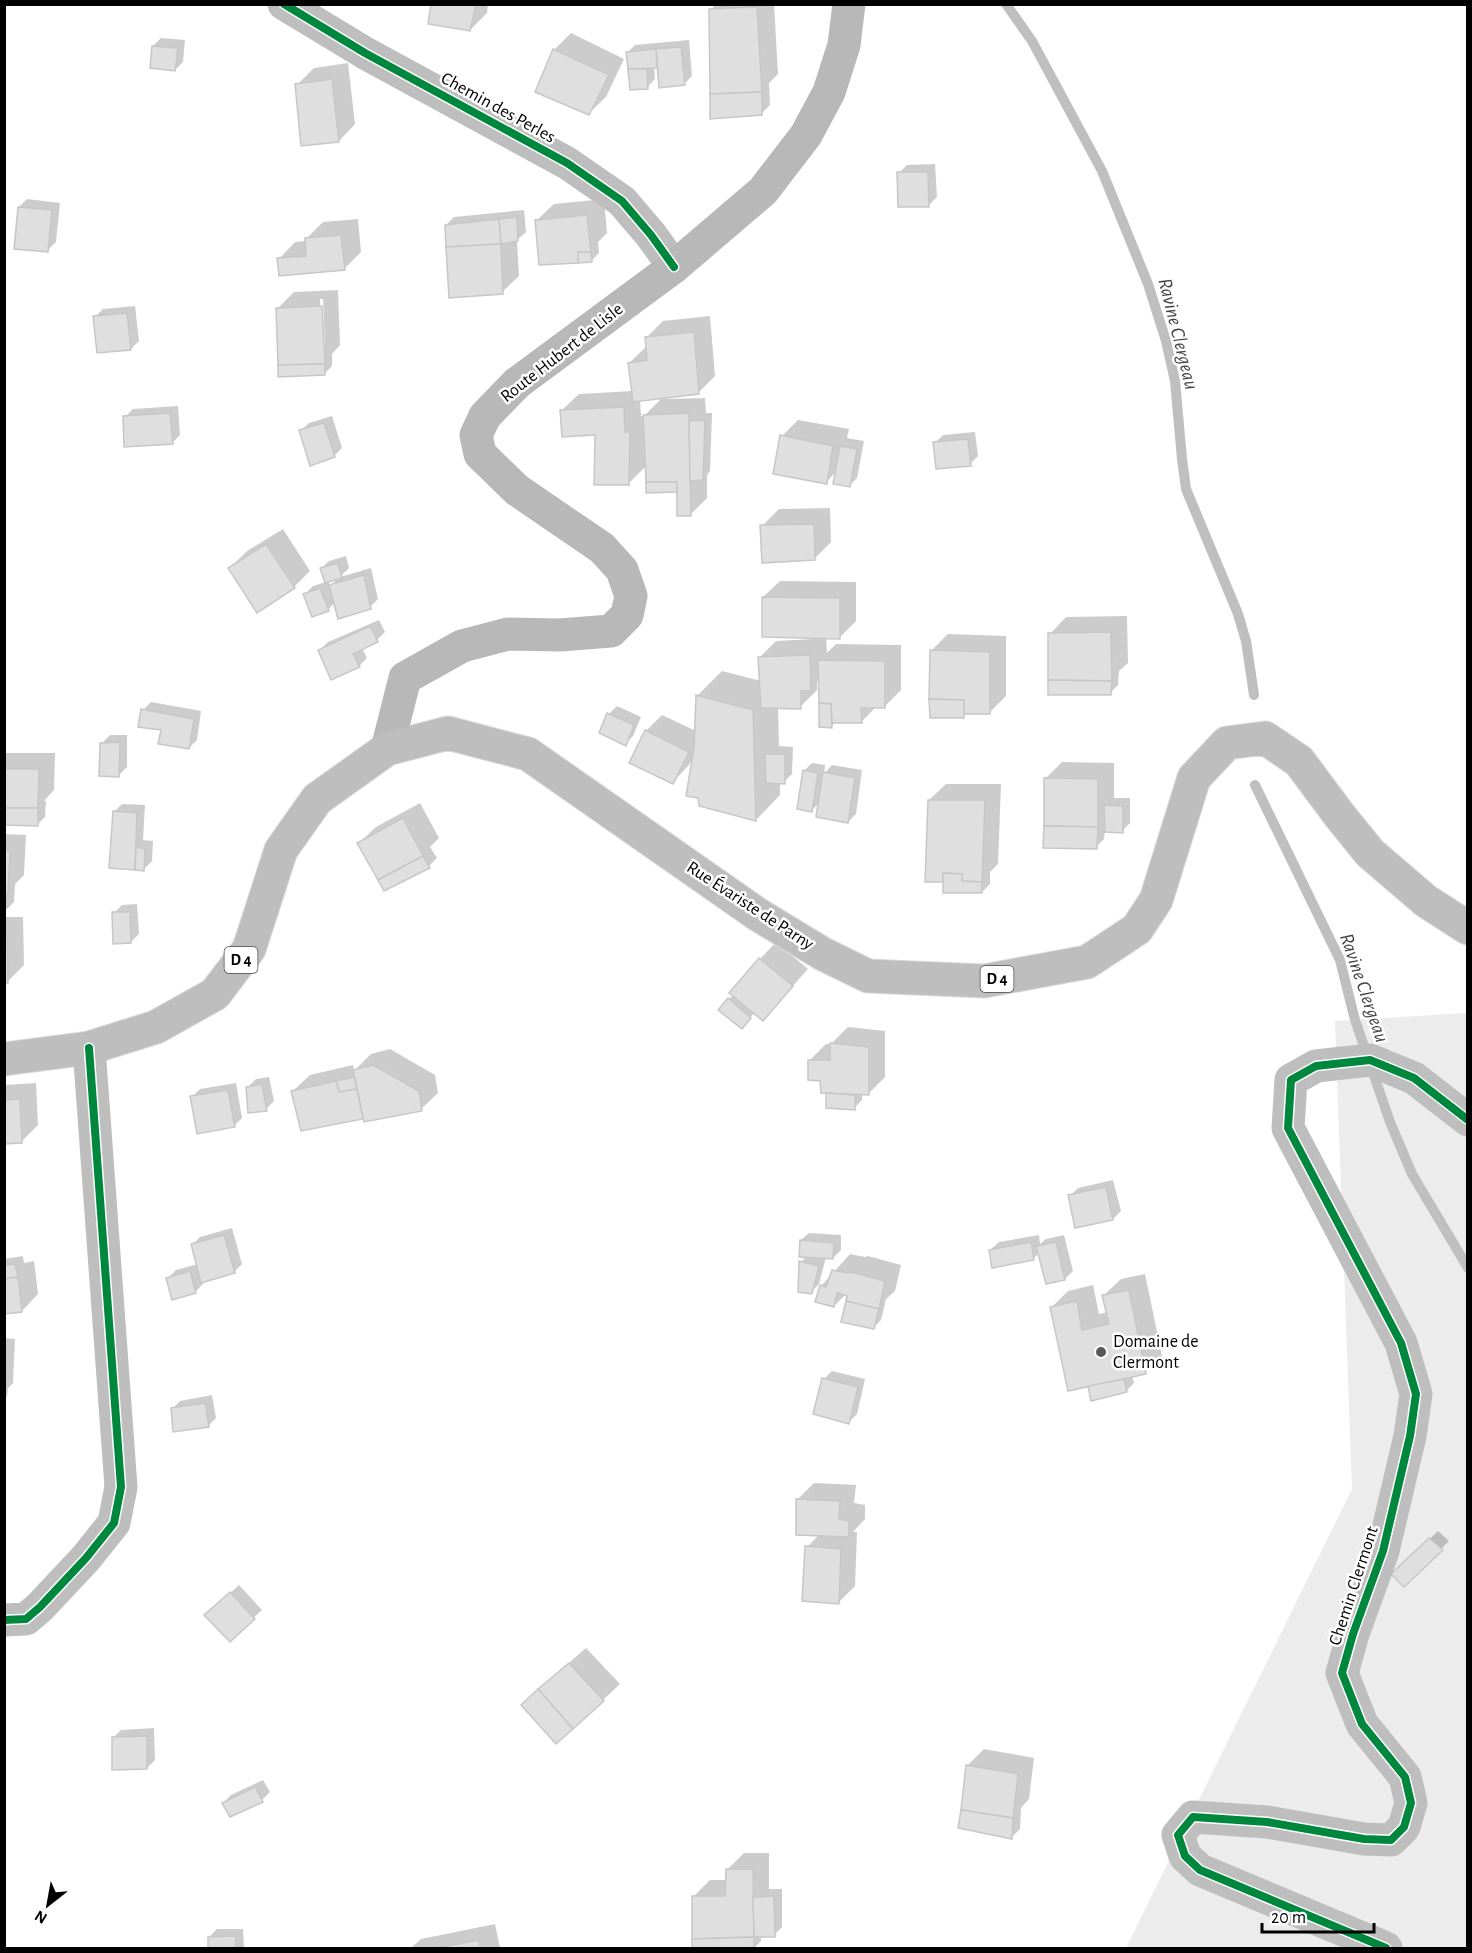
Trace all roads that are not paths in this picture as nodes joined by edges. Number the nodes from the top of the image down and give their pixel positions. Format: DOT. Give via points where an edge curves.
graph roads {
  1 [pos="284,4"];
  2 [pos="849,4"];
  3 [pos="674,267"];
  4 [pos="387,749"];
  5 [pos="1467,928"];
  6 [pos="89,1048"];
  7 [pos="4,1059"];
  8 [pos="1467,1120"];
  9 [pos="4,1620"];
  10 [pos="1386,1948"];
  1 -- 3 [label="street, Chemin des Perles" via="365,53 567,163 622,201"];
  2 -- 3 [label="main road, Route Hubert de Lisle" via="844,45 829,92 806,135 763,191"];
  3 -- 4 [label="main road, Route Hubert de Lisle" via="517,383 485,416 476,435 480,454 517,490 602,548 622,570 631,596 627,615 611,631 508,634 462,646 405,678"];
  4 -- 5 [label="street, Rue Évariste de Parny / D 4" via="448,733 528,754 757,914 823,954 868,976 984,981 1087,962 1137,929 1156,900 1194,778 1227,743 1265,738 1299,761 1370,853 1426,901"];
  4 -- 6 [label="street, Rue Évariste de Parny / D 4" via="318,800 281,850 249,949 215,994 156,1028"];
  6 -- 7 [label="street, Rue Évariste de Parny / D 4"];
  6 -- 9 [label="street" via="121,1487 114,1523 86,1558 26,1619"];
  8 -- 10 [label="street, Chemin Clermont" via="1414,1078 1370,1060 1316,1066 1291,1080 1288,1128 1401,1343 1416,1394 1383,1551 1342,1673 1362,1724 1405,1777 1411,1803 1404,1827 1392,1840 1364,1839 1267,1822 1193,1817 1178,1835 1185,1856 1200,1870"];
}
